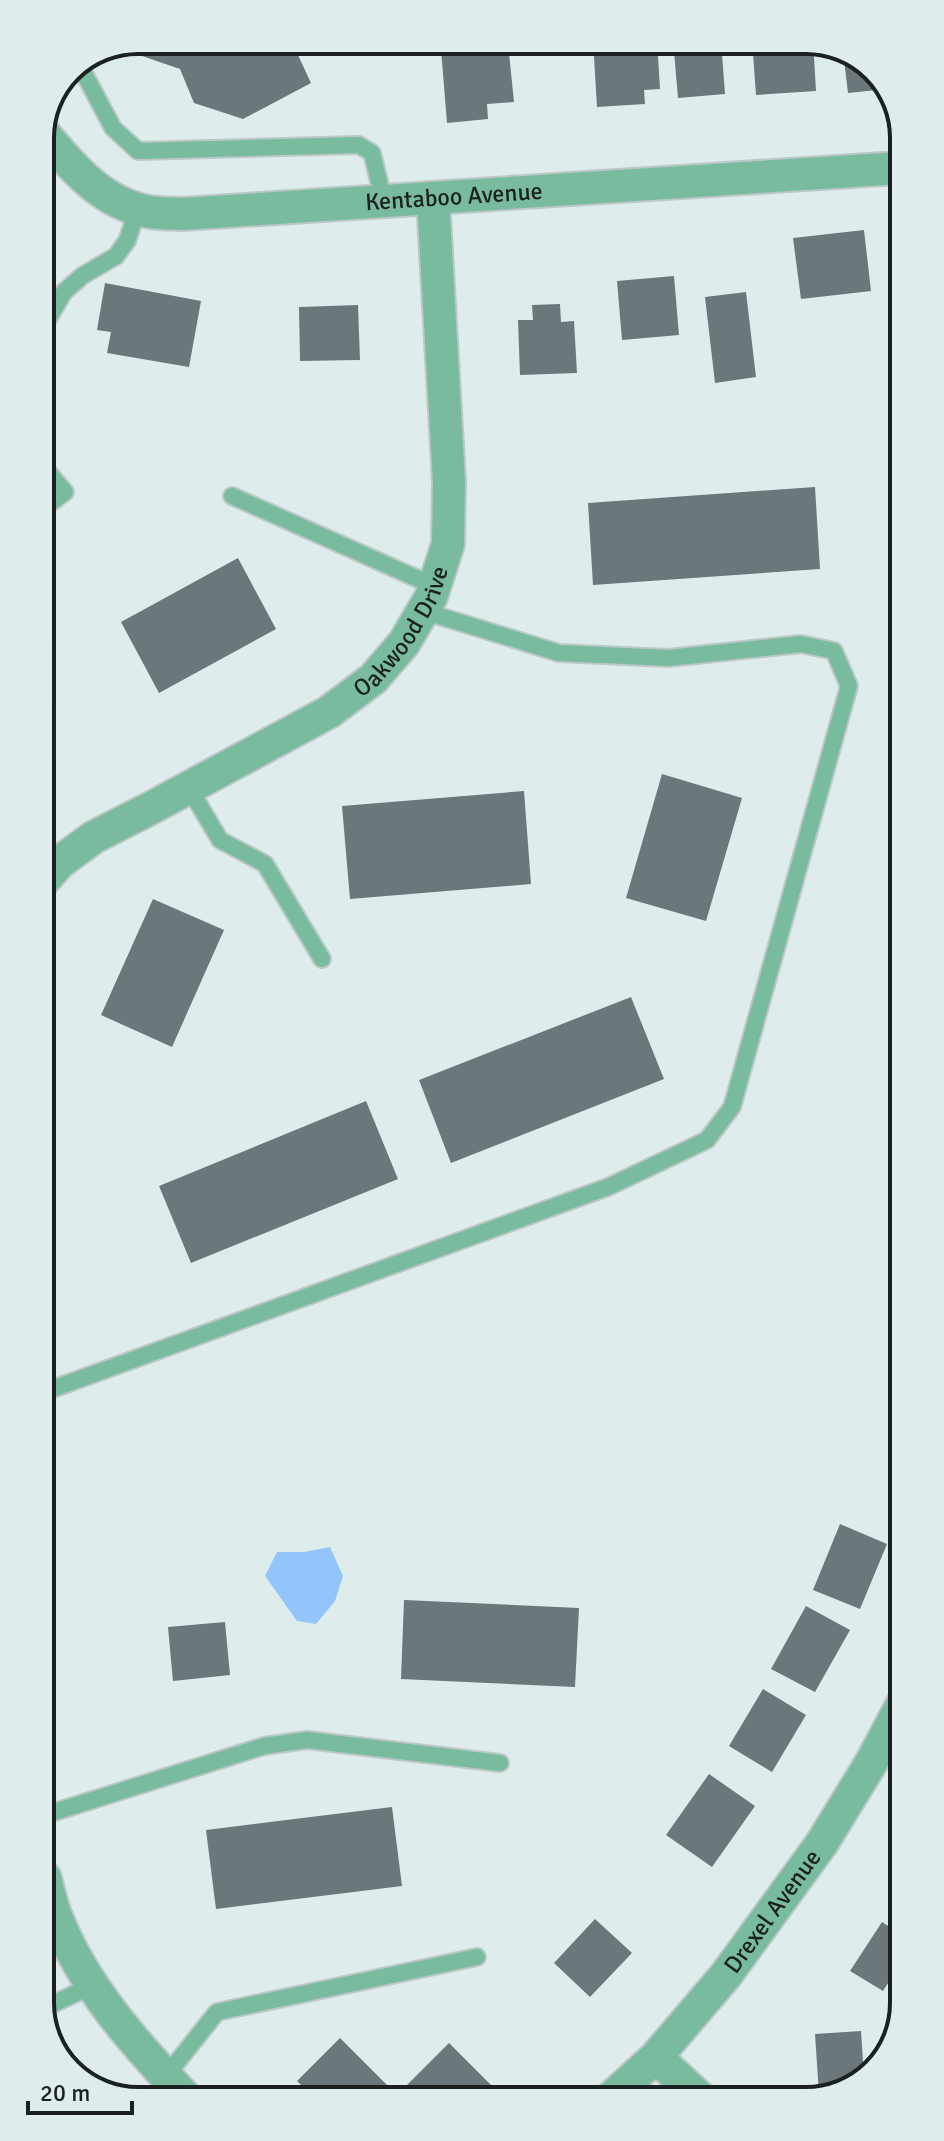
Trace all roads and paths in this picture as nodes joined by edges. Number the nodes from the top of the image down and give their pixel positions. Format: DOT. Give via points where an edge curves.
graph roads {
  1 [pos="84,74"];
  2 [pos="54,146"];
  3 [pos="890,169"];
  4 [pos="433,199"];
  5 [pos="384,202"];
  6 [pos="138,208"];
  7 [pos="54,309"];
  8 [pos="54,479"];
  9 [pos="232,496"];
  10 [pos="54,500"];
  11 [pos="429,599"];
  12 [pos="189,788"];
  13 [pos="54,869"];
  14 [pos="322,959"];
  15 [pos="54,1388"];
  16 [pos="890,1727"];
  17 [pos="500,1763"];
  18 [pos="54,1812"];
  19 [pos="54,1910"];
  20 [pos="477,1957"];
  21 [pos="93,1985"];
  22 [pos="54,2004"];
  23 [pos="656,2057"];
  24 [pos="166,2076"];
  25 [pos="176,2087"];
  26 [pos="623,2087"];
  27 [pos="688,2087"];
  1 -- 5 [label="lane" via="113,128 138,151 359,145 372,153"];
  2 -- 6 [label="street, Kentaboo Avenue" via="93,187"];
  3 -- 4 [label="street, Kentaboo Avenue"];
  4 -- 5 [label="street, Kentaboo Avenue"];
  4 -- 11 [label="street, Oakwood Drive" via="449,482 448,544"];
  5 -- 6 [label="street, Kentaboo Avenue" via="182,214"];
  6 -- 7 [label="lane" via="116,256 82,276"];
  8 -- 10 [label="lane" via="65,492"];
  9 -- 11 [label="lane"];
  11 -- 12 [label="street, Oakwood Drive" via="404,643 373,679 329,712"];
  11 -- 15 [label="lane" via="559,653 668,658 801,644 834,651 849,686 732,1107 707,1140 608,1187"];
  12 -- 13 [label="street, Oakwood Drive" via="94,837"];
  12 -- 14 [label="lane" via="220,840 265,864"];
  16 -- 23 [label="street, Drexel Avenue" via="822,1843 726,1975"];
  17 -- 18 [label="lane" via="307,1740 264,1746"];
  19 -- 21 [label="street"];
  20 -- 24 [label="lane" via="217,2012"];
  21 -- 22 [label="lane"];
  21 -- 24 [label="street"];
  23 -- 26 [label="street, Drexel Avenue"];
  23 -- 27 [label="street"];
  24 -- 25 [label="street"];
}
